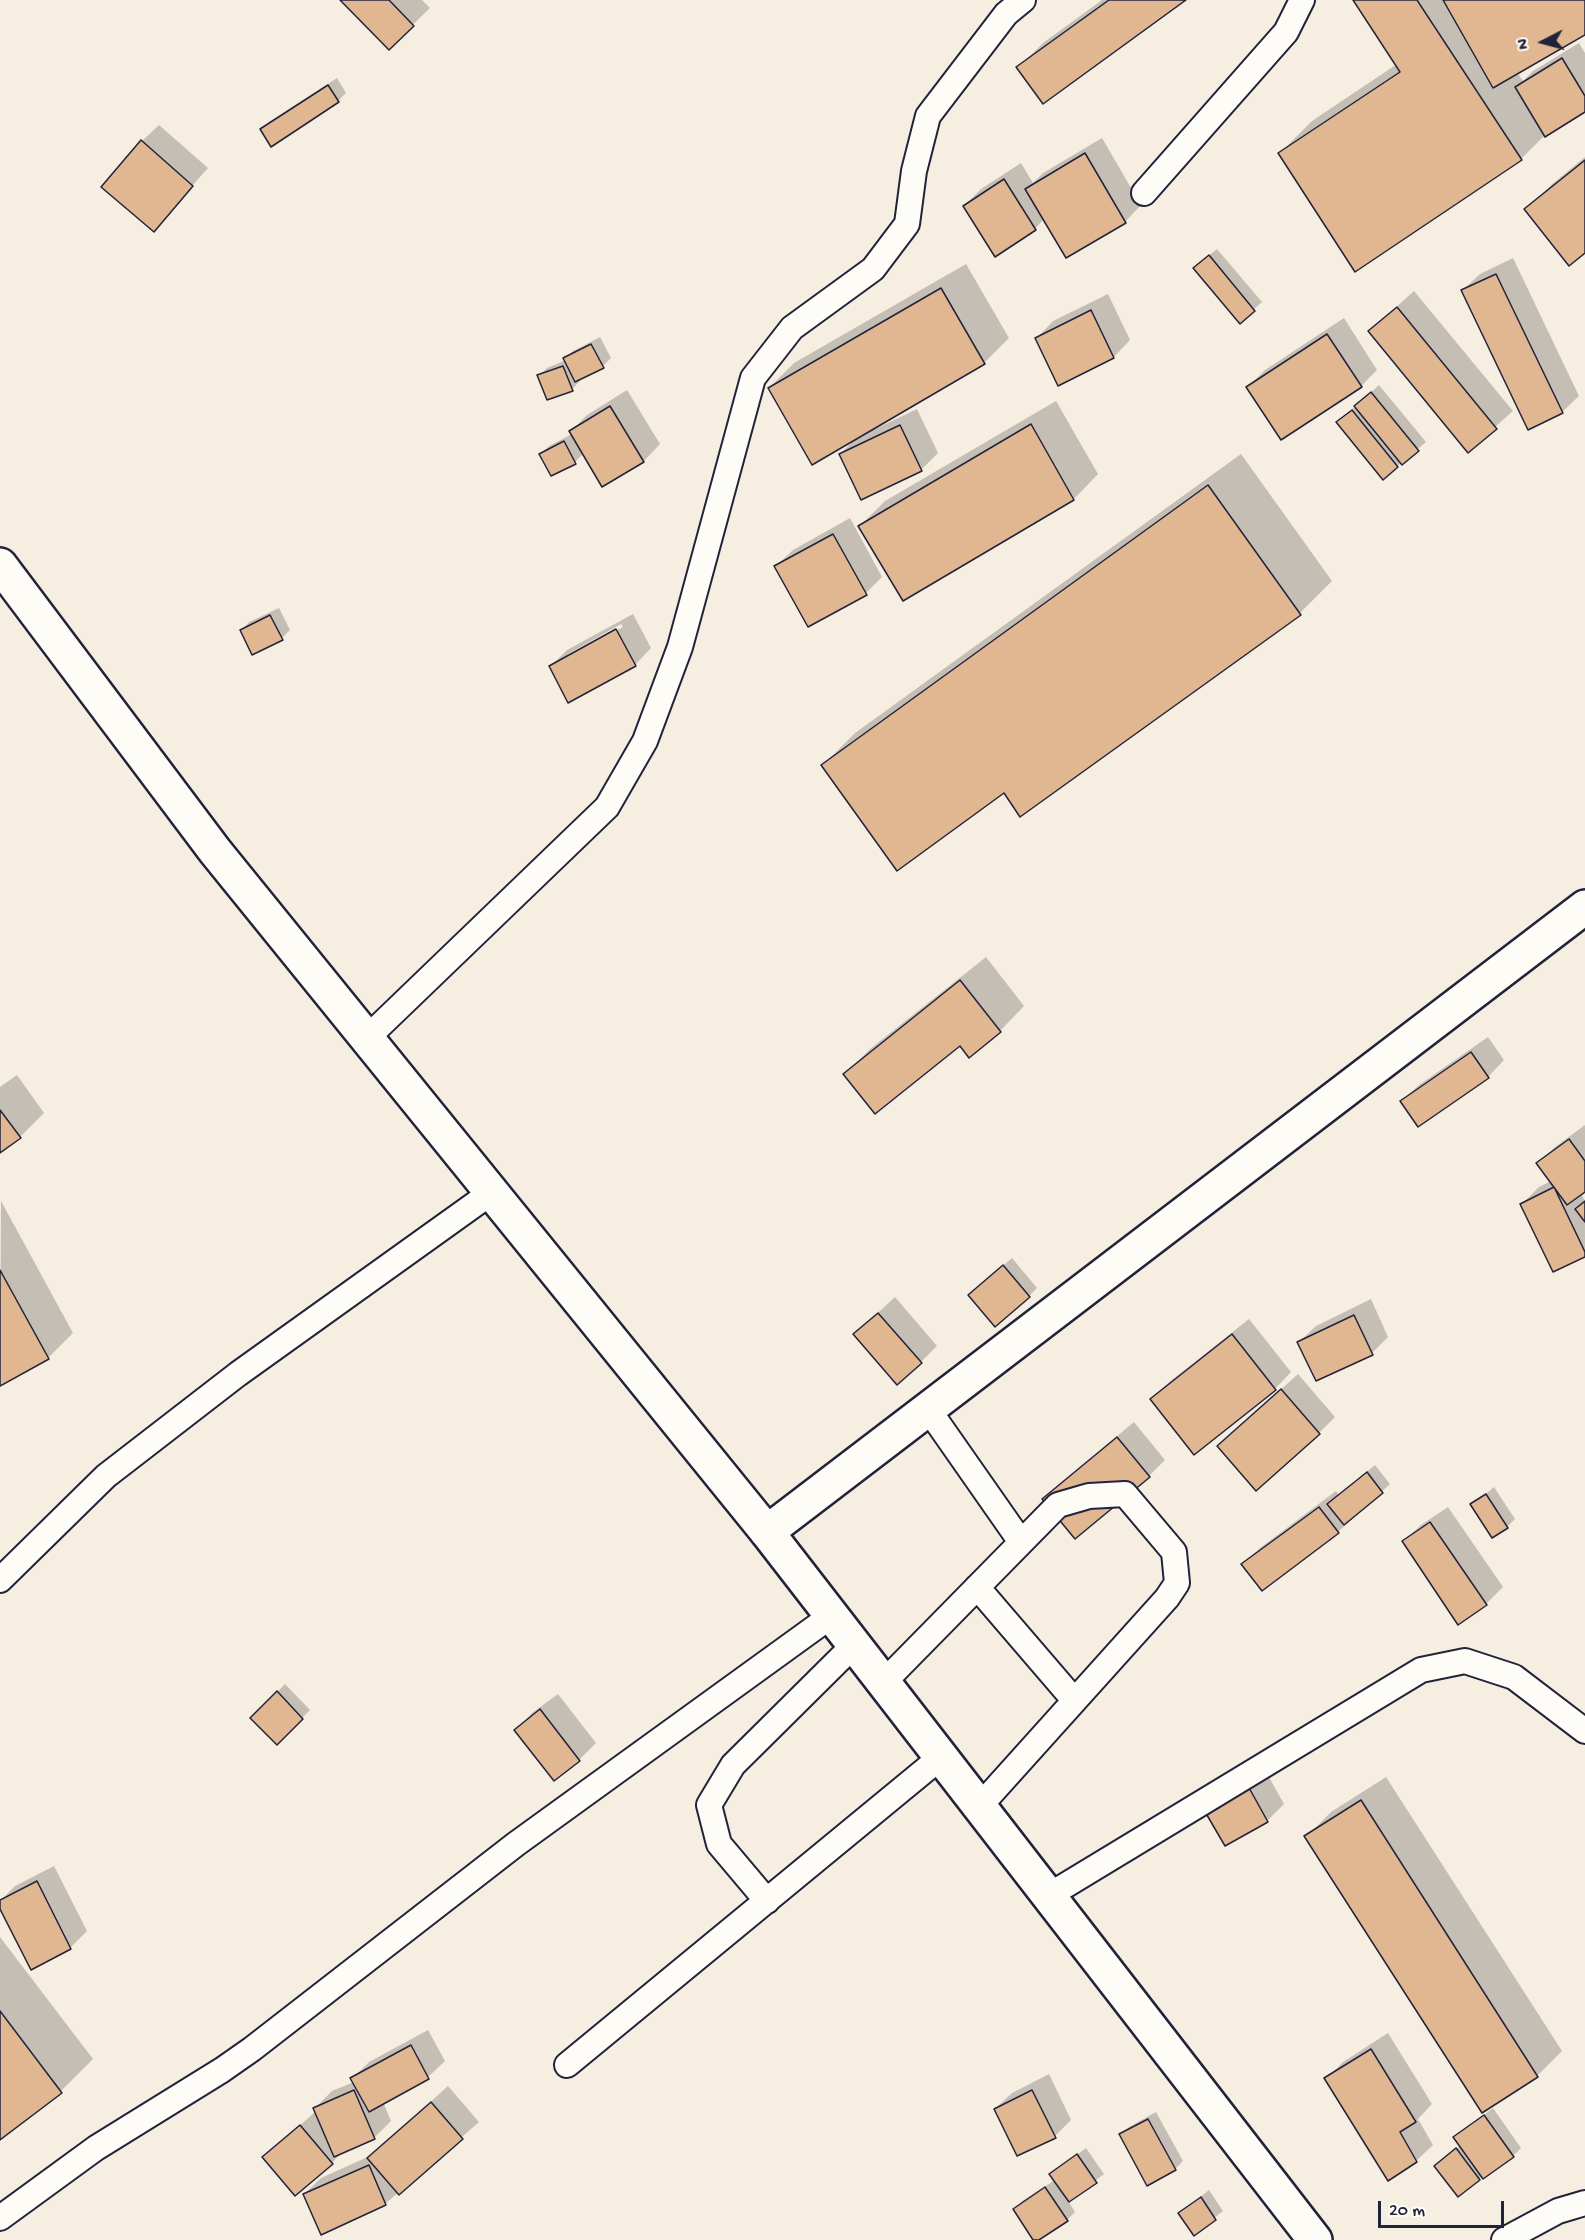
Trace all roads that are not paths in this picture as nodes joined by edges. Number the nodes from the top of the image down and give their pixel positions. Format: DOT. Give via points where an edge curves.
graph roads {
  1 [pos="1023,0"];
  2 [pos="1302,0"];
  3 [pos="1144,193"];
  4 [pos="0,565"];
  5 [pos="1585,907"];
  6 [pos="367,1038"];
  7 [pos="492,1192"];
  8 [pos="928,1409"];
  9 [pos="767,1532"];
  10 [pos="1021,1542"];
  11 [pos="0,1580"];
  12 [pos="977,1587"];
  13 [pos="831,1616"];
  14 [pos="854,1645"];
  15 [pos="883,1683"];
  16 [pos="1074,1700"];
  17 [pos="1585,1731"];
  18 [pos="941,1757"];
  19 [pos="980,1807"];
  20 [pos="1048,1896"];
  21 [pos="767,1901"];
  22 [pos="567,2065"];
  23 [pos="1585,2203"];
  24 [pos="0,2218"];
  25 [pos="1315,2240"];
  26 [pos="1504,2240"];
  1 -- 6 [label="lane" via="1006,14 928,116 914,171 907,224 873,269 792,328 753,378 680,647 645,741 607,807"];
  2 -- 3 [label="lane" via="1286,32"];
  4 -- 6 [label="street" via="215,851"];
  5 -- 8 [label="street"];
  6 -- 7 [label="street"];
  7 -- 9 [label="street"];
  7 -- 11 [label="lane" via="238,1374 106,1476"];
  8 -- 9 [label="street"];
  8 -- 10 [label="lane"];
  9 -- 13 [label="street"];
  10 -- 12 [label="lane"];
  10 -- 16 [label="lane" via="1058,1505 1125,1494 1174,1552 1177,1583 1167,1598"];
  12 -- 15 [label="lane"];
  12 -- 16 [label="lane"];
  13 -- 14 [label="street"];
  13 -- 24 [label="lane" via="516,1844 252,2049 96,2148"];
  14 -- 15 [label="street"];
  14 -- 21 [label="lane" via="733,1765 709,1805 719,1844"];
  15 -- 18 [label="street"];
  16 -- 19 [label="lane"];
  17 -- 20 [label="lane" via="1514,1677 1465,1661 1421,1670"];
  18 -- 19 [label="street"];
  18 -- 21 [label="lane"];
  19 -- 20 [label="street"];
  20 -- 25 [label="street"];
  21 -- 22 [label="lane"];
  23 -- 26 [label="lane" via="1558,2211"];
}
